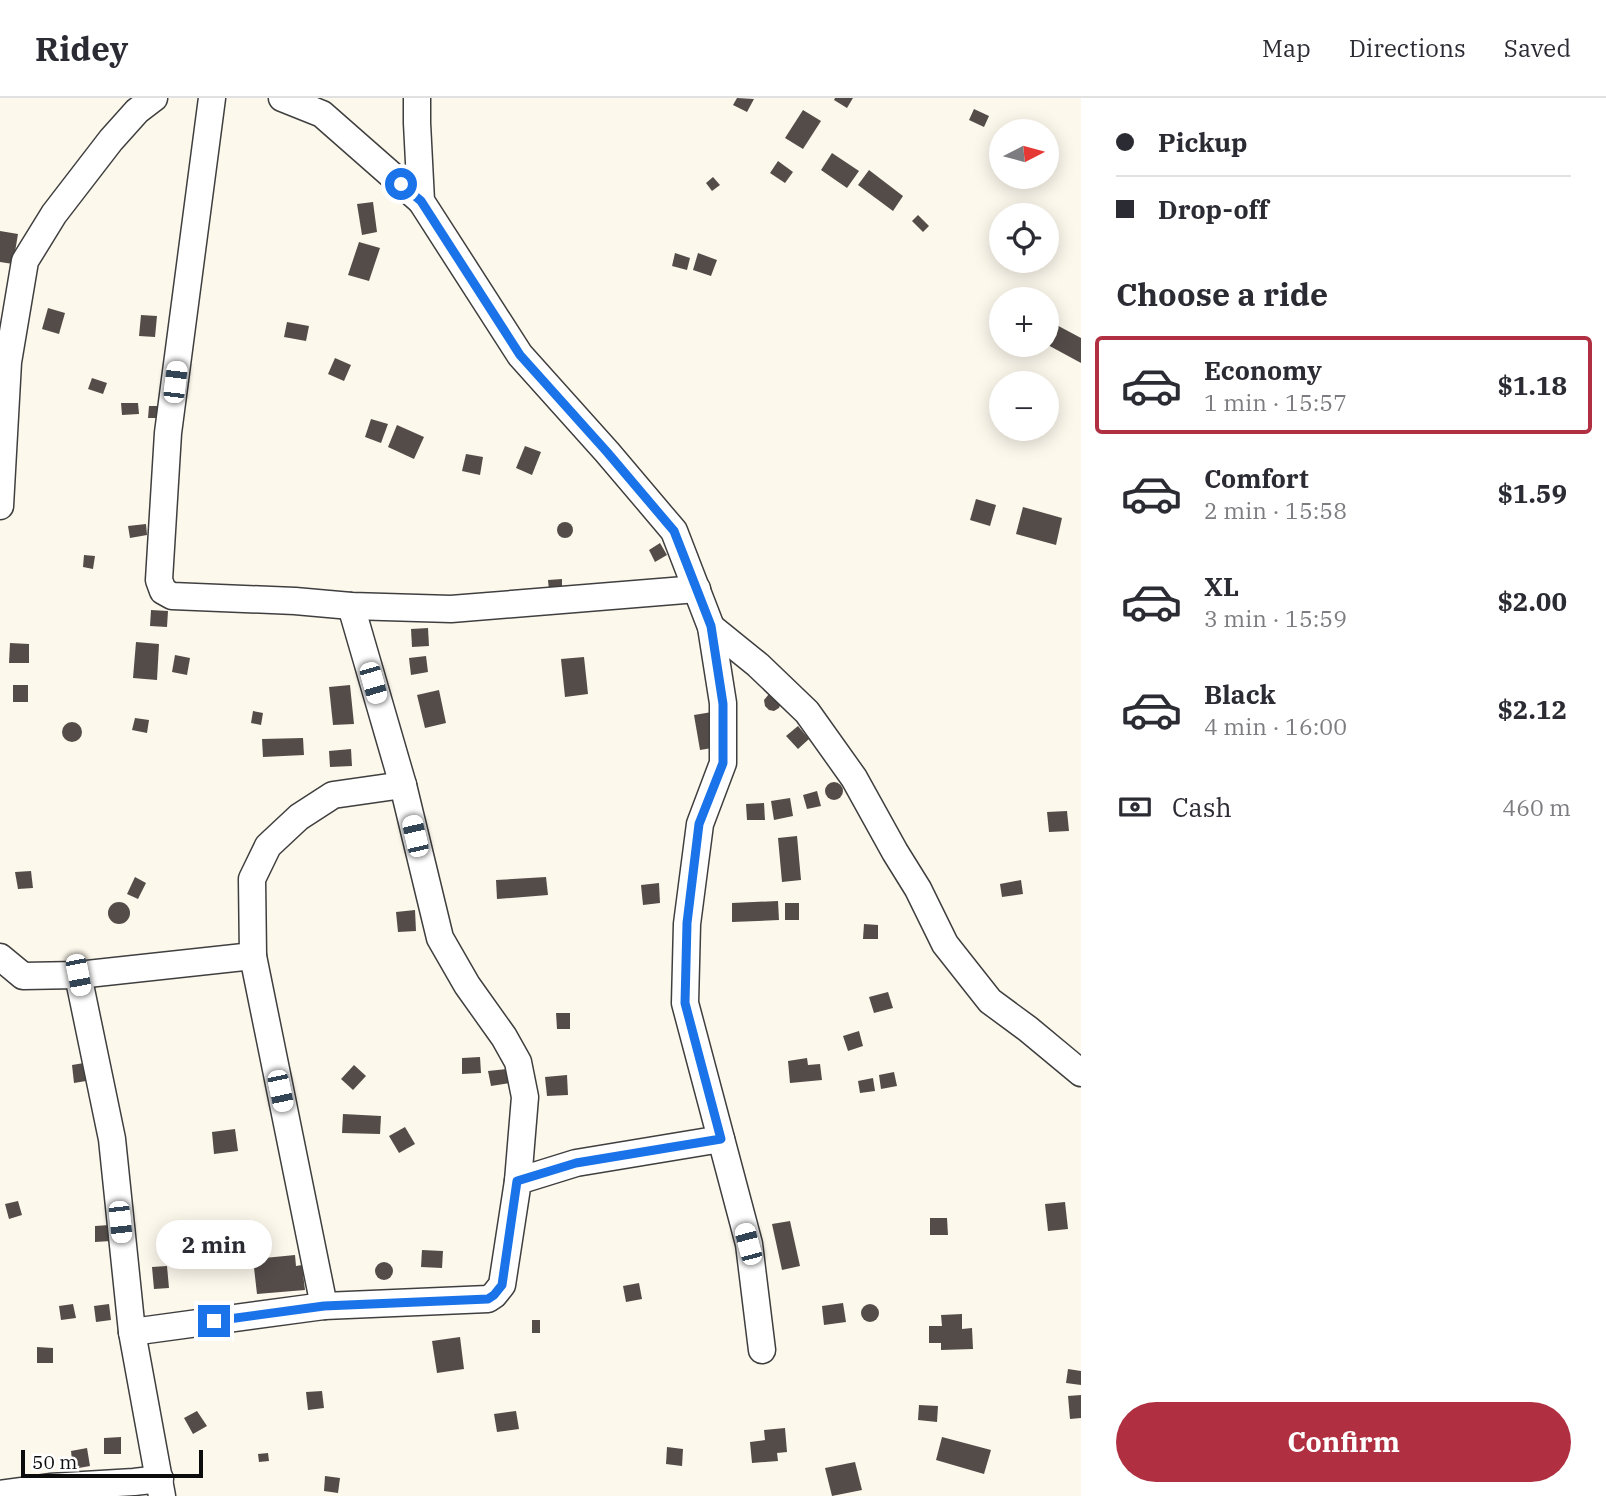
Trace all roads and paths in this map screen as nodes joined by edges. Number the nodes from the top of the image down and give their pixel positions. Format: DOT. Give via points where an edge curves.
graph roads {
  1 [pos="153,98"];
  2 [pos="212,98"];
  3 [pos="282,98"];
  4 [pos="417,98"];
  5 [pos="421,201"];
  6 [pos="0,506"];
  7 [pos="697,589"];
  8 [pos="351,606"];
  9 [pos="711,626"];
  10 [pos="403,785"];
  11 [pos="253,956"];
  12 [pos="0,957"];
  13 [pos="78,975"];
  14 [pos="1081,1073"];
  15 [pos="721,1139"];
  16 [pos="517,1181"];
  17 [pos="324,1306"];
  18 [pos="132,1332"];
  19 [pos="762,1350"];
  20 [pos="161,1487"];
  21 [pos="0,1494"];
  1 -- 6 [label="street" via="111,140 54,214 25,261 8,362"];
  2 -- 8 [label="street" via="168,433 159,580 163,591 172,596"];
  3 -- 5 [label="street" via="322,114"];
  4 -- 5 [label="street"];
  5 -- 7 [label="street" via="520,355 674,531"];
  7 -- 8 [label="street" via="451,609"];
  7 -- 9 [label="street"];
  8 -- 10 [label="street"];
  9 -- 14 [label="street" via="807,712 854,778 945,944 990,1001"];
  9 -- 15 [label="street" via="723,704 723,763 699,824 687,923 685,1003"];
  10 -- 11 [label="street" via="333,795 299,817 268,846 252,879"];
  10 -- 16 [label="street" via="439,938 517,1062 525,1097"];
  11 -- 13 [label="street"];
  11 -- 17 [label="street"];
  12 -- 13 [label="street" via="23,976"];
  13 -- 18 [label="street" via="112,1139"];
  15 -- 16 [label="street" via="576,1163"];
  15 -- 19 [label="street" via="748,1244"];
  16 -- 17 [label="street" via="502,1285 488,1299"];
  17 -- 18 [label="street"];
  18 -- 20 [label="street"];
  20 -- 21 [label="street" via="134,1482"];
}
